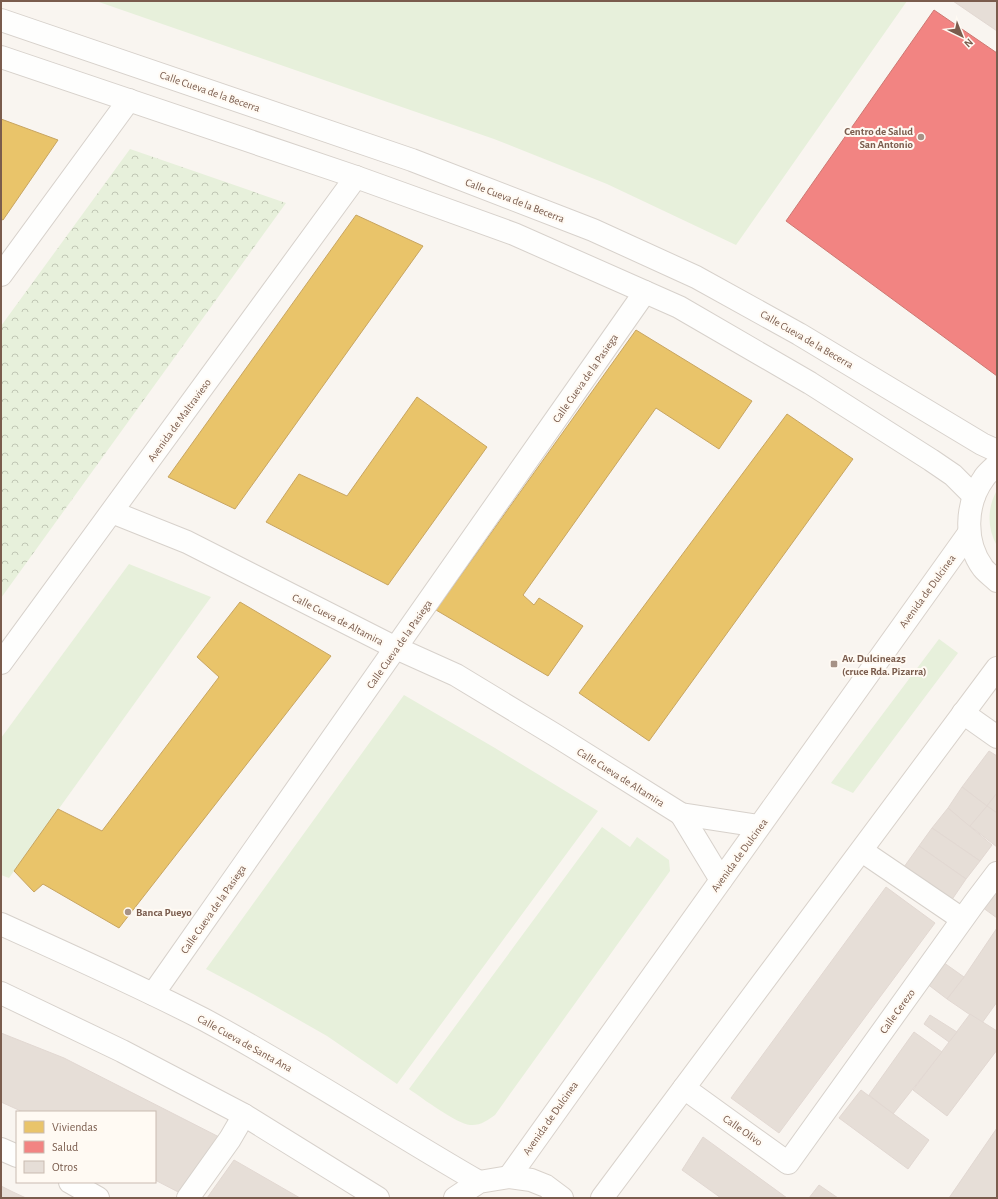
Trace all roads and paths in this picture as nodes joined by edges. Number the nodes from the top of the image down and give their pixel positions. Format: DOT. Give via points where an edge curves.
graph roads {
  1 [pos="1,20"];
  2 [pos="1,57"];
  3 [pos="129,100"];
  4 [pos="356,177"];
  5 [pos="1,275"];
  6 [pos="645,292"];
  7 [pos="997,450"];
  8 [pos="997,464"];
  9 [pos="974,496"];
  10 [pos="112,512"];
  11 [pos="969,533"];
  12 [pos="997,581"];
  13 [pos="396,648"];
  14 [pos="1,663"];
  15 [pos="997,668"];
  16 [pos="963,713"];
  17 [pos="997,737"];
  18 [pos="681,814"];
  19 [pos="759,826"];
  20 [pos="862,851"];
  21 [pos="997,873"];
  22 [pos="721,880"];
  23 [pos="962,919"];
  24 [pos="1,924"];
  25 [pos="1,993"];
  26 [pos="153,994"];
  27 [pos="684,1088"];
  28 [pos="244,1115"];
  29 [pos="1,1149"];
  30 [pos="798,1149"];
  31 [pos="16,1156"];
  32 [pos="509,1177"];
  33 [pos="479,1182"];
  34 [pos="72,1183"];
  35 [pos="98,1198"];
  36 [pos="188,1198"];
  37 [pos="378,1198"];
  38 [pos="455,1198"];
  39 [pos="562,1198"];
  40 [pos="602,1198"];
  1 -- 7 [label="street, Calle Cueva de la Becerra" via="412,160 593,230 696,277 800,334 982,444"];
  2 -- 3 [label="street"];
  3 -- 4 [label="street"];
  3 -- 5 [label="street"];
  4 -- 6 [label="street" via="514,234"];
  4 -- 10 [label="street, Avenida de Maltravieso"];
  6 -- 9 [label="street" via="679,307 810,383 948,471"];
  6 -- 13 [label="street, Calle Cueva de la Pasiega"];
  8 -- 9 [label="street" via="984,477"];
  9 -- 11 [label="street" via="969,515"];
  10 -- 13 [label="street, Calle Cueva de Altamira" via="187,542"];
  10 -- 14 [label="street, Avenida de Maltravieso"];
  11 -- 12 [label="street" via="976,556 984,569"];
  11 -- 19 [label="street, Avenida de Dulcinea"];
  13 -- 18 [label="street, Calle Cueva de Altamira" via="456,675"];
  13 -- 26 [label="street, Calle Cueva de la Pasiega"];
  15 -- 16 [label="street"];
  16 -- 17 [label="street"];
  16 -- 20 [label="street"];
  18 -- 19 [label="street"];
  18 -- 22 [label="street"];
  19 -- 22 [label="street, Avenida de Dulcinea"];
  20 -- 23 [label="street"];
  20 -- 27 [label="street"];
  21 -- 23 [label="street, Calle Cerezo"];
  22 -- 32 [label="street, Avenida de Dulcinea"];
  23 -- 30 [label="street, Calle Cerezo"];
  24 -- 26 [label="street, Calle Cueva de Santa Ana"];
  25 -- 28 [label="street" via="122,1051"];
  26 -- 33 [label="street, Calle Cueva de Santa Ana" via="285,1065"];
  27 -- 30 [label="street, Calle Olivo" via="788,1163"];
  27 -- 40 [label="street"];
  28 -- 36 [label="street"];
  28 -- 37 [label="street"];
  29 -- 31 [label="street"];
  32 -- 33 [label="street"];
  32 -- 39 [label="street" via="531,1180 546,1186"];
  33 -- 38 [label="street"];
  34 -- 35 [label="street"];
}
